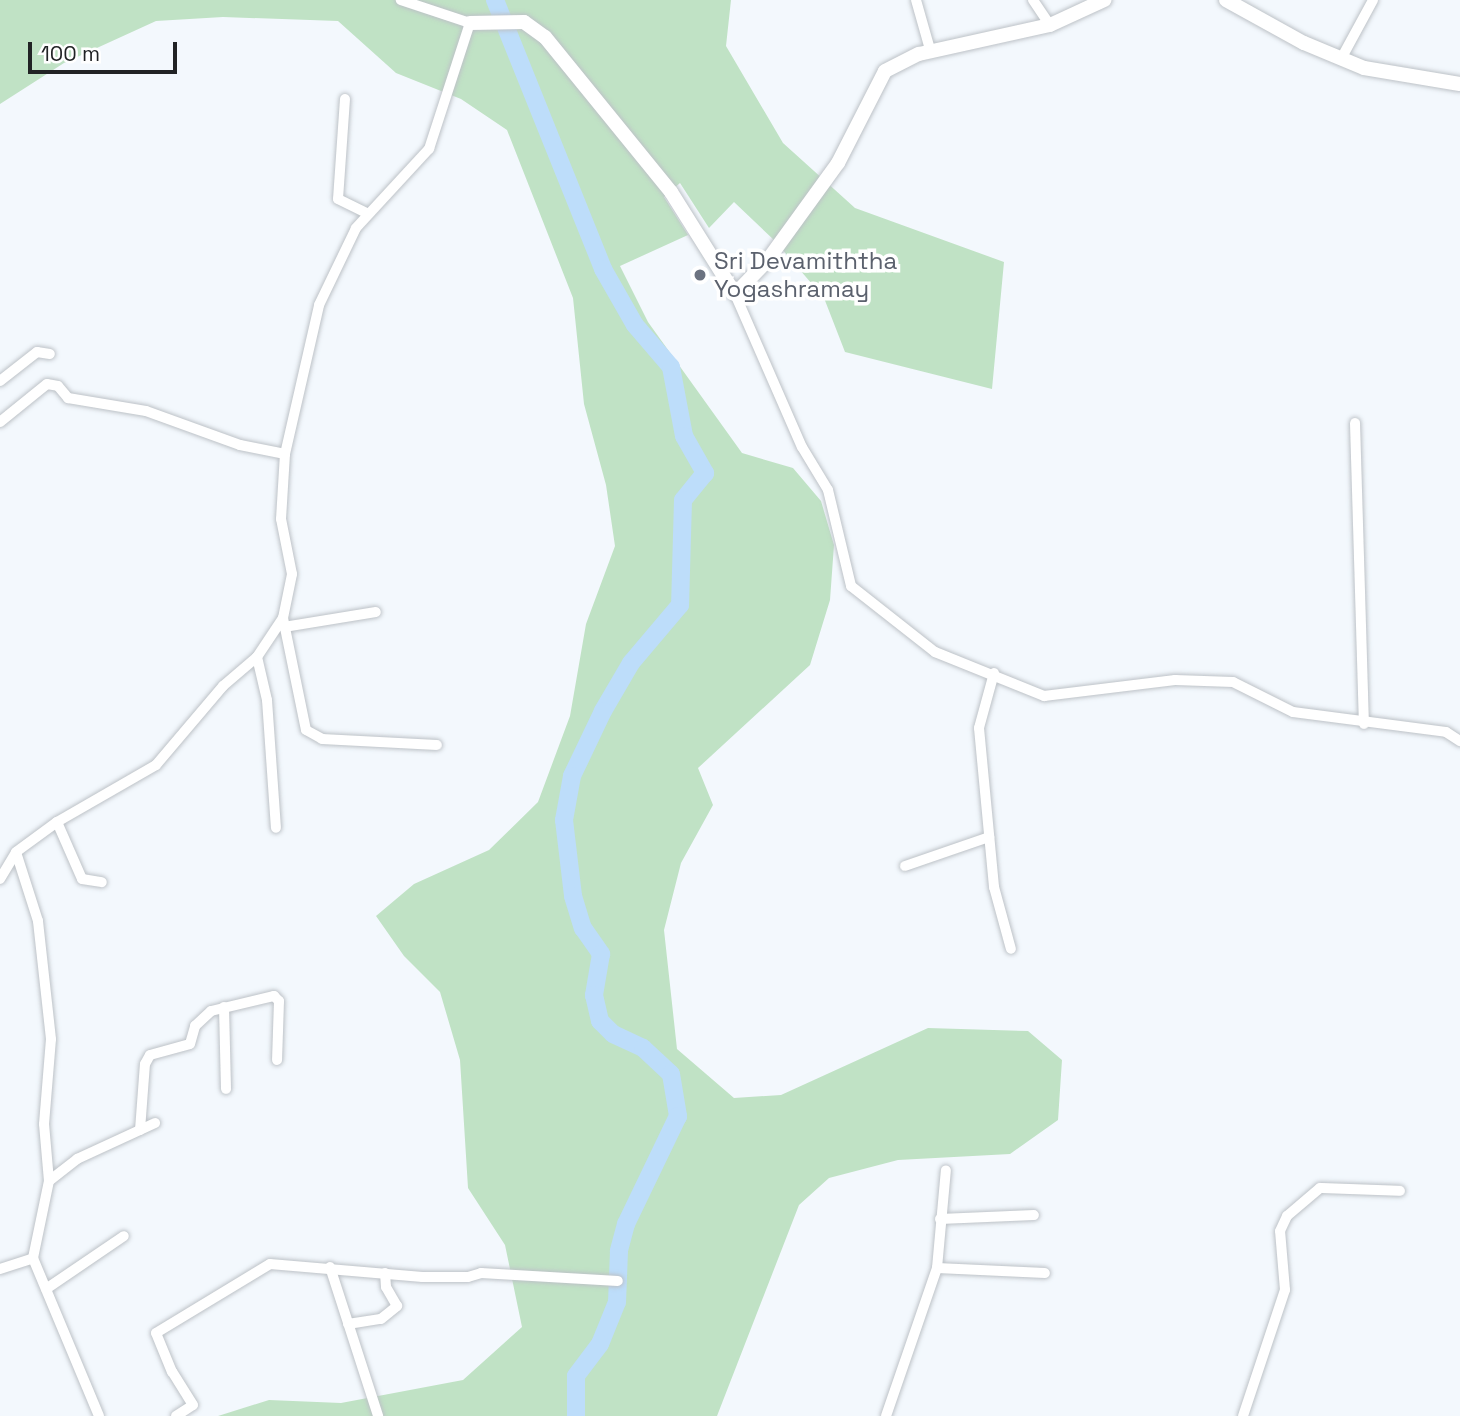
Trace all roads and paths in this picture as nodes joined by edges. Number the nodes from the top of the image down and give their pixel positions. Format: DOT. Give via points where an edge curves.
graph roads {
  1 [pos="401,0"];
  2 [pos="916,0"];
  3 [pos="1033,0"];
  4 [pos="1104,0"];
  5 [pos="1226,0"];
  6 [pos="1373,0"];
  7 [pos="475,21"];
  8 [pos="1050,25"];
  9 [pos="931,52"];
  10 [pos="1341,59"];
  11 [pos="1460,84"];
  12 [pos="345,99"];
  13 [pos="369,214"];
  14 [pos="736,294"];
  15 [pos="50,355"];
  16 [pos="0,381"];
  17 [pos="0,422"];
  18 [pos="1354,423"];
  19 [pos="285,454"];
  20 [pos="376,612"];
  21 [pos="283,623"];
  22 [pos="257,657"];
  23 [pos="994,673"];
  24 [pos="1364,724"];
  25 [pos="1460,741"];
  26 [pos="437,745"];
  27 [pos="57,822"];
  28 [pos="275,828"];
  29 [pos="989,837"];
  30 [pos="16,852"];
  31 [pos="905,866"];
  32 [pos="0,878"];
  33 [pos="102,882"];
  34 [pos="1011,949"];
  35 [pos="224,1007"];
  36 [pos="277,1060"];
  37 [pos="226,1089"];
  38 [pos="155,1123"];
  39 [pos="140,1129"];
  40 [pos="946,1170"];
  41 [pos="49,1181"];
  42 [pos="1399,1191"];
  43 [pos="1034,1215"];
  44 [pos="940,1219"];
  45 [pos="124,1236"];
  46 [pos="33,1258"];
  47 [pos="330,1267"];
  48 [pos="937,1268"];
  49 [pos="0,1269"];
  50 [pos="385,1273"];
  51 [pos="1045,1273"];
  52 [pos="618,1281"];
  53 [pos="46,1289"];
  54 [pos="348,1324"];
  55 [pos="99,1416"];
  56 [pos="176,1416"];
  57 [pos="378,1416"];
  58 [pos="886,1416"];
  59 [pos="1243,1416"];
  1 -- 7 [label="street"];
  2 -- 9 [label="street"];
  3 -- 8 [label="street"];
  4 -- 8 [label="street"];
  5 -- 10 [label="street"];
  6 -- 10 [label="street"];
  7 -- 13 [label="street" via="429,149"];
  7 -- 14 [label="street" via="524,22 545,37 671,192"];
  8 -- 9 [label="street"];
  9 -- 14 [label="street" via="885,71 838,163 767,261"];
  10 -- 11 [label="street" via="1364,68"];
  12 -- 13 [label="street" via="338,199"];
  13 -- 19 [label="street" via="340,253 318,305"];
  14 -- 23 [label="street" via="803,447 828,490 851,586 935,652"];
  15 -- 16 [label="street" via="37,352"];
  17 -- 19 [label="street" via="47,384 58,386 68,398 146,411 240,444"];
  18 -- 24 [label="street"];
  19 -- 21 [label="street" via="281,519 292,593"];
  20 -- 21 [label="street"];
  21 -- 22 [label="street"];
  21 -- 26 [label="street" via="306,730 322,739"];
  22 -- 27 [label="street" via="223,686 156,765"];
  22 -- 28 [label="street" via="267,700"];
  23 -- 24 [label="street" via="1044,696 1175,680 1233,682 1293,712"];
  23 -- 29 [label="street" via="979,728"];
  24 -- 25 [label="street" via="1446,732"];
  27 -- 30 [label="street"];
  27 -- 33 [label="street" via="82,878"];
  29 -- 31 [label="street"];
  29 -- 34 [label="street" via="994,887"];
  30 -- 32 [label="street"];
  30 -- 41 [label="street" via="38,921 45,974 51,1039 44,1124"];
  35 -- 36 [label="street" via="274,996 279,1001"];
  35 -- 37 [label="street"];
  35 -- 39 [label="street" via="211,1011 195,1026 190,1044 150,1055 145,1063"];
  38 -- 39 [label="street"];
  39 -- 41 [label="street" via="77,1159"];
  40 -- 44 [label="street"];
  41 -- 46 [label="street"];
  42 -- 59 [label="street" via="1320,1188 1287,1216 1280,1231 1285,1290"];
  43 -- 44 [label="street"];
  44 -- 48 [label="street"];
  45 -- 53 [label="street"];
  46 -- 49 [label="street"];
  46 -- 53 [label="street"];
  47 -- 50 [label="street"];
  47 -- 54 [label="street"];
  47 -- 56 [label="street" via="270,1264 156,1333 172,1372 193,1405"];
  48 -- 51 [label="street"];
  48 -- 58 [label="street"];
  50 -- 52 [label="street"];
  50 -- 54 [label="street" via="386,1287 397,1306 381,1319"];
  53 -- 55 [label="street"];
  54 -- 57 [label="street"];
}
